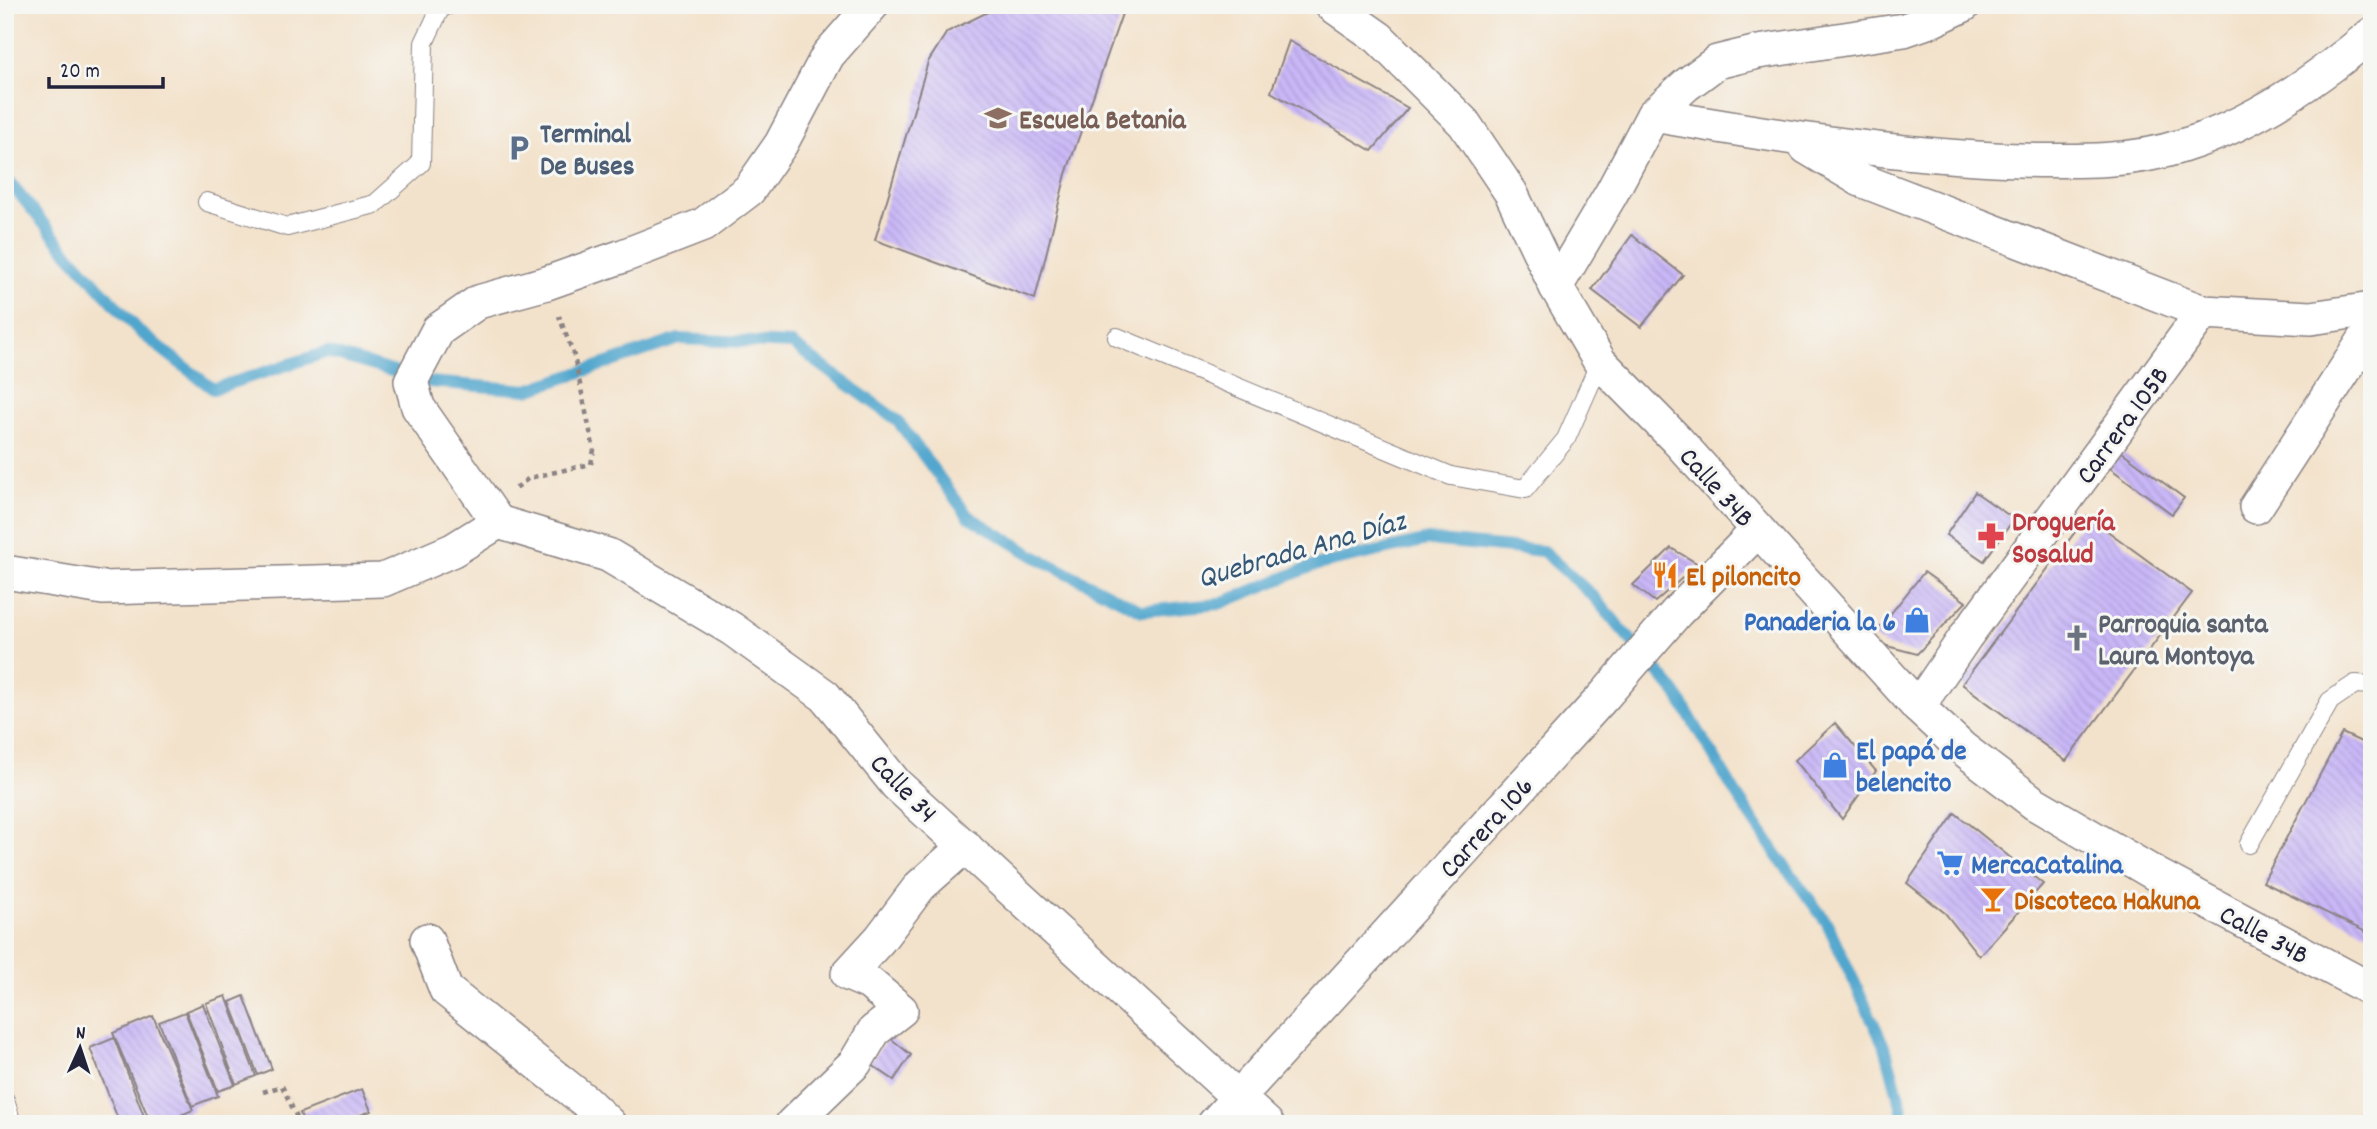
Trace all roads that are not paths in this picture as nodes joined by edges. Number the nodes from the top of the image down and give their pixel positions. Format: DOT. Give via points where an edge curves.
graph roads {
  1 [pos="448,5"];
  2 [pos="872,5"];
  3 [pos="1332,5"];
  4 [pos="1882,5"];
  5 [pos="1964,5"];
  6 [pos="1904,30"];
  7 [pos="2372,33"];
  8 [pos="1653,115"];
  9 [pos="1795,140"];
  10 [pos="207,202"];
  11 [pos="1556,287"];
  12 [pos="2372,309"];
  13 [pos="2203,312"];
  14 [pos="2372,328"];
  15 [pos="1117,337"];
  16 [pos="1600,362"];
  17 [pos="2256,507"];
  18 [pos="498,522"];
  19 [pos="1758,530"];
  20 [pos="5,572"];
  21 [pos="2372,685"];
  22 [pos="1918,707"];
  23 [pos="2249,844"];
  24 [pos="965,846"];
  25 [pos="427,940"];
  26 [pos="2372,990"];
  27 [pos="1238,1097"];
  28 [pos="5,1100"];
  29 [pos="12,1124"];
  30 [pos="609,1124"];
  31 [pos="792,1124"];
  32 [pos="1214,1124"];
  33 [pos="1267,1124"];
  1 -- 10 [label="lane" via="440,9 424,43 421,163 375,204 287,228"];
  2 -- 18 [label="street" via="828,55 781,144 748,190 703,225 623,257 478,302 438,330 411,381 418,407"];
  3 -- 11 [label="street, Calle 34B" via="1379,38 1464,123 1511,194"];
  4 -- 6 [label="street"];
  5 -- 6 [label="street"];
  6 -- 8 [label="street" via="1717,62"];
  7 -- 9 [label="street" via="2257,116 2183,146 2132,158 1986,159"];
  8 -- 9 [label="street"];
  8 -- 11 [label="street"];
  9 -- 13 [label="street" via="1861,180"];
  11 -- 16 [label="street, Calle 34B"];
  12 -- 13 [label="street" via="2311,318"];
  13 -- 22 [label="street, Carrera 105B"];
  14 -- 17 [label="street"];
  15 -- 16 [label="lane" via="1451,476 1525,489 1566,439"];
  16 -- 19 [label="street, Calle 34B"];
  18 -- 20 [label="street" via="453,550 383,580 103,588"];
  18 -- 24 [label="street, Calle 34" via="608,555 732,629 825,696 896,784"];
  19 -- 22 [label="street, Calle 34B"];
  19 -- 27 [label="street, Carrera 106" via="1678,612"];
  21 -- 23 [label="lane" via="2355,684 2330,701"];
  22 -- 26 [label="street, Calle 34B" via="1962,748 2034,803"];
  24 -- 27 [label="street, Calle 34"];
  24 -- 31 [label="street" via="920,886 848,974 869,983 901,1010 874,1031 855,1063"];
  25 -- 30 [label="street" via="446,990"];
  27 -- 32 [label="street, Carrera 106"];
  27 -- 33 [label="street, Calle 34"];
  28 -- 29 [label="lane"];
}
